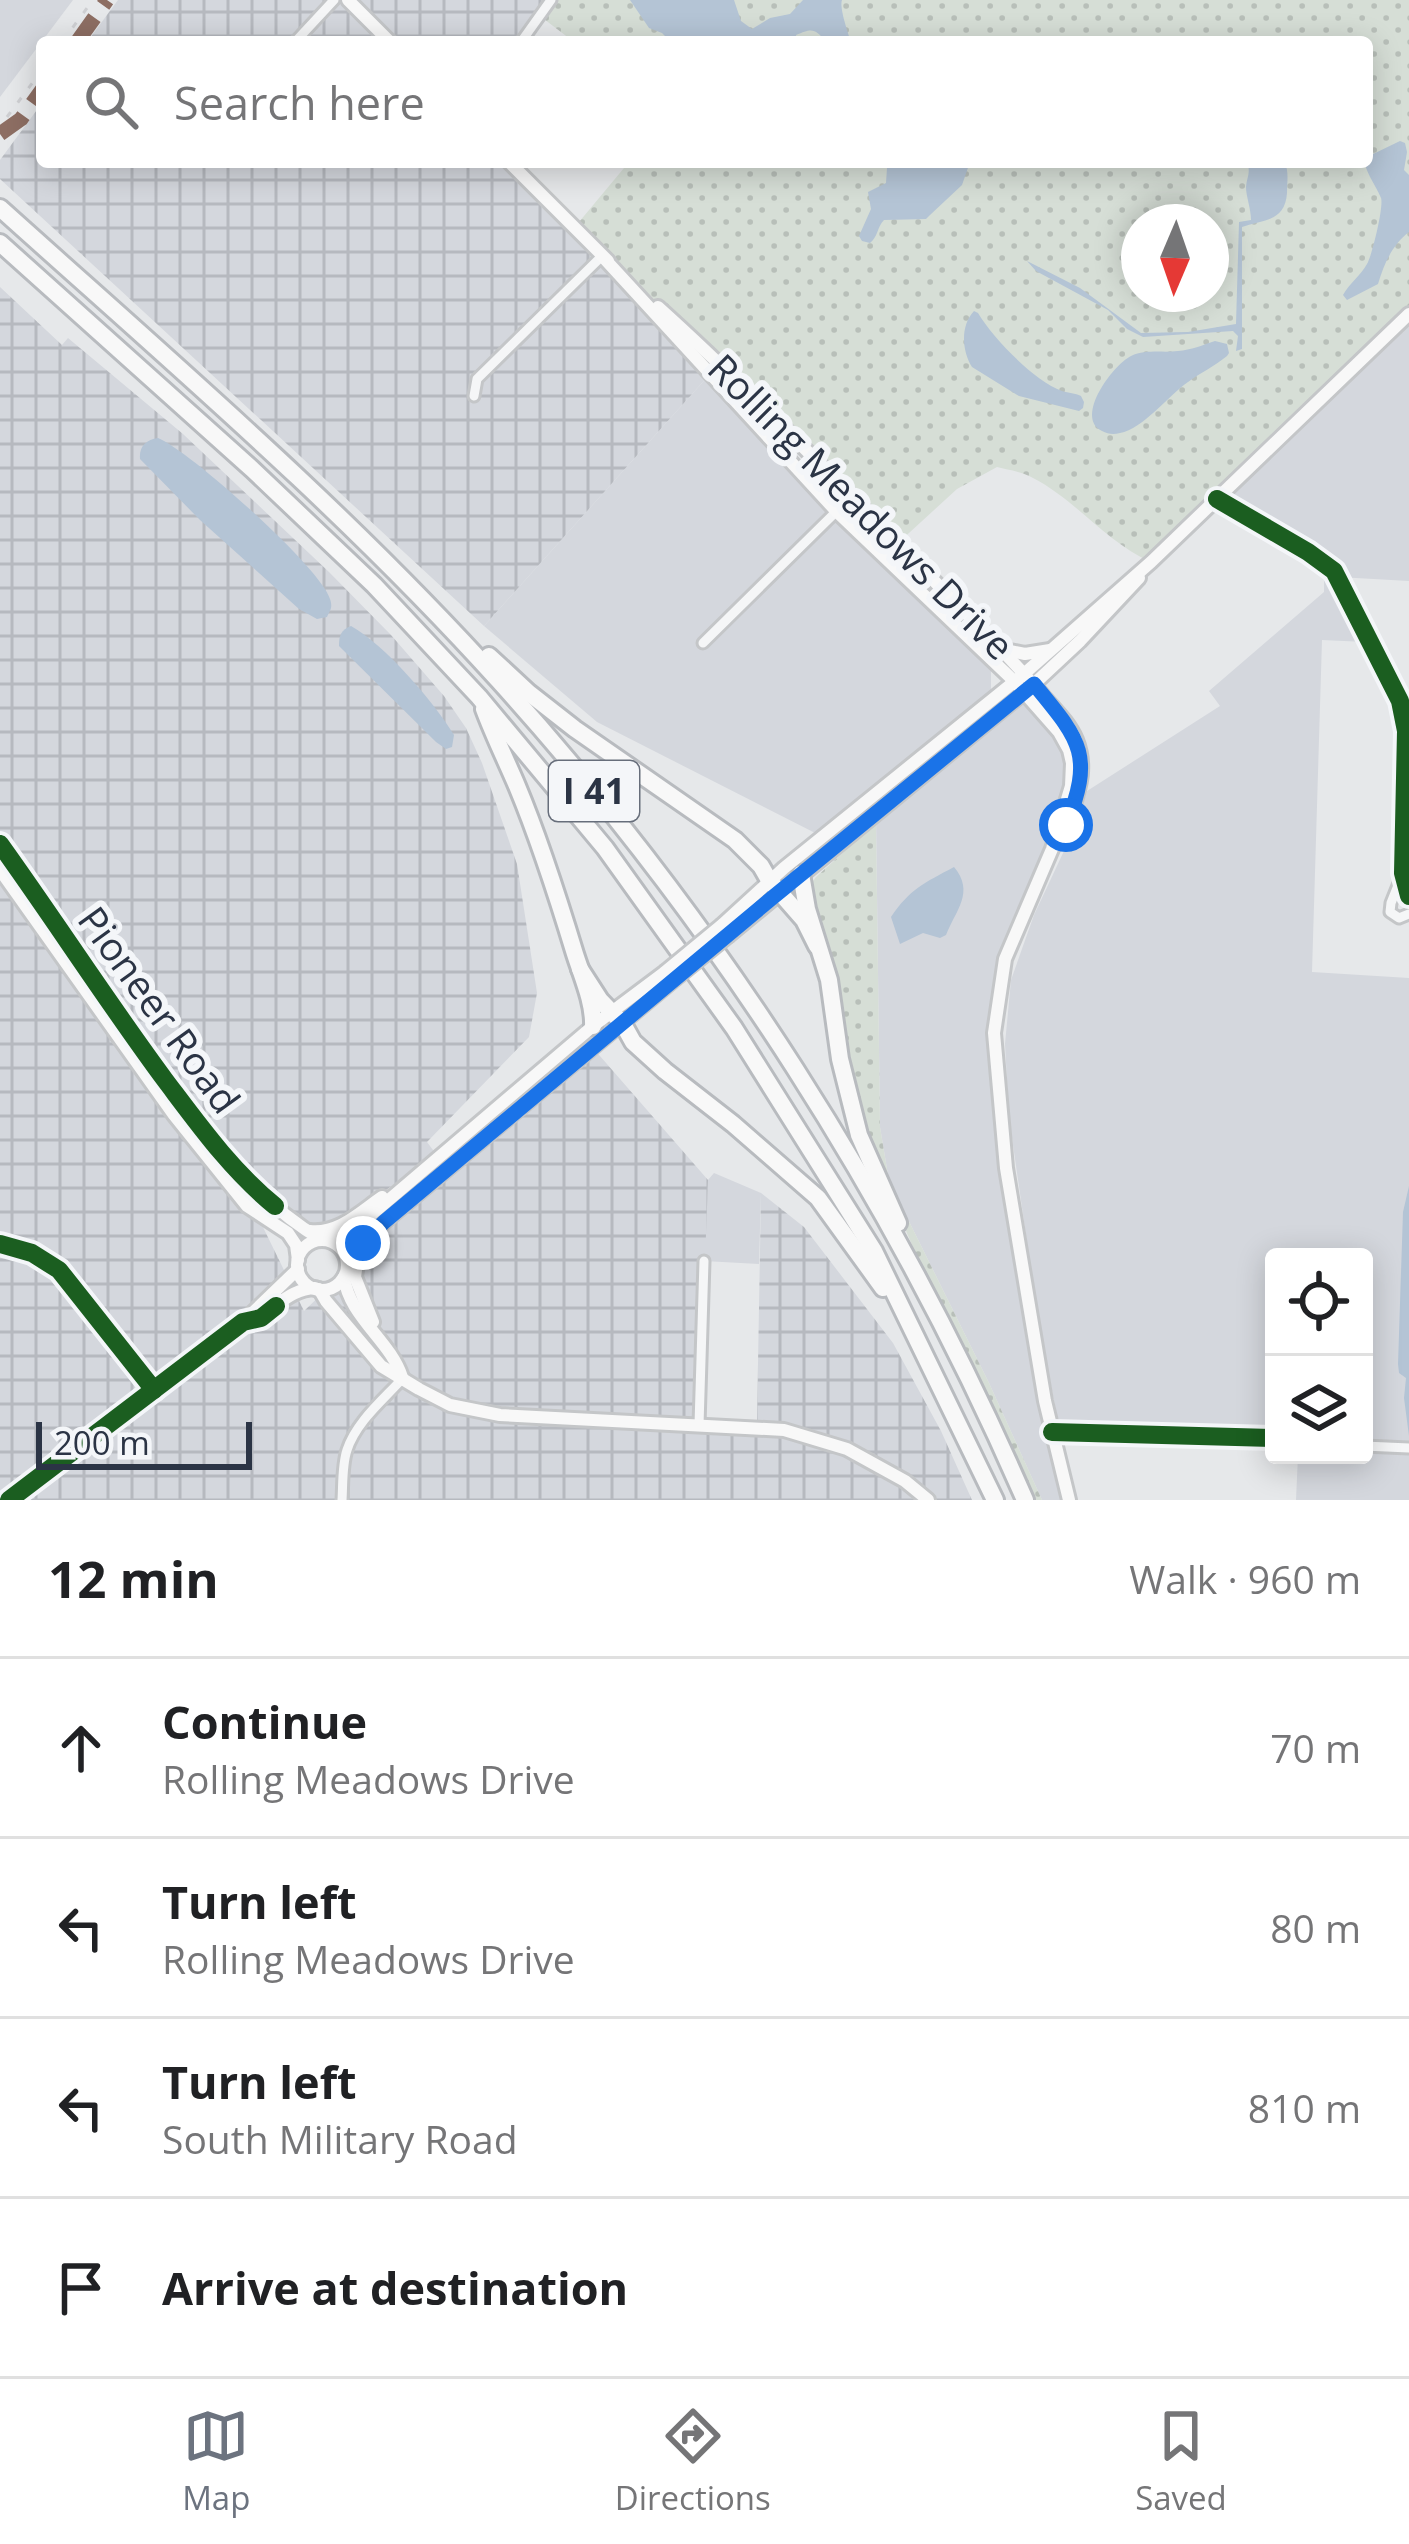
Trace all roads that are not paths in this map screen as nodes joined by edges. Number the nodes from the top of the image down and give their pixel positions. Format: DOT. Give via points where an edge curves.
graph roads {
  1 [pos="334,0"];
  2 [pos="348,0"];
  3 [pos="551,0"];
  4 [pos="301,36"];
  5 [pos="384,36"];
  6 [pos="525,36"];
  7 [pos="515,168"];
  8 [pos="0,208"];
  9 [pos="0,243"];
  10 [pos="602,256"];
  11 [pos="1409,314"];
  12 [pos="474,396"];
  13 [pos="851,497"];
  14 [pos="1217,500"];
  15 [pos="837,512"];
  16 [pos="1151,562"];
  17 [pos="392,569"];
  18 [pos="703,643"];
  19 [pos="999,647"];
  20 [pos="1051,650"];
  21 [pos="985,655"];
  22 [pos="1052,668"];
  23 [pos="1024,683"];
  24 [pos="479,697"];
  25 [pos="985,705"];
  26 [pos="1054,708"];
  27 [pos="0,844"];
  28 [pos="1052,849"];
  29 [pos="0,870"];
  30 [pos="801,874"];
  31 [pos="1403,874"];
  32 [pos="774,886"];
  33 [pos="1409,896"];
  34 [pos="1409,914"];
  35 [pos="817,946"];
  36 [pos="580,969"];
  37 [pos="618,1018"];
  38 [pos="593,1026"];
  39 [pos="413,1177"];
  40 [pos="302,1228"];
  41 [pos="368,1238"];
  42 [pos="324,1240"];
  43 [pos="0,1244"];
  44 [pos="704,1261"];
  45 [pos="298,1265"];
  46 [pos="345,1273"];
  47 [pos="317,1289"];
  48 [pos="940,1316"];
  49 [pos="243,1322"];
  50 [pos="914,1330"];
  51 [pos="382,1346"];
  52 [pos="402,1378"];
  53 [pos="154,1390"];
  54 [pos="699,1424"];
  55 [pos="1052,1432"];
  56 [pos="1265,1438"];
  57 [pos="1373,1446"];
  58 [pos="1406,1448"];
  59 [pos="8,1500"];
  60 [pos="342,1500"];
  61 [pos="928,1500"];
  62 [pos="994,1500"];
  63 [pos="1025,1500"];
  64 [pos="1069,1500"];
  1 -- 4 [label="street"];
  2 -- 5 [label="main road"];
  3 -- 6 [label="street"];
  7 -- 10 [label="main road, Rolling Meadows Drive"];
  8 -- 17 [label="highway, I 41"];
  9 -- 24 [label="highway, I 41" via="268,484"];
  10 -- 12 [label="street" via="477,379"];
  10 -- 13 [label="main road, Rolling Meadows Drive"];
  10 -- 15 [label="main road, Rolling Meadows Drive"];
  11 -- 14 [label="main road"];
  13 -- 15 [label="street"];
  13 -- 19 [label="main road, Rolling Meadows Drive"];
  14 -- 16 [label="main road"];
  14 -- 31 [label="street" via="1334,572 1400,701"];
  15 -- 18 [label="street"];
  15 -- 21 [label="main road, Rolling Meadows Drive"];
  16 -- 20 [label="main road"];
  16 -- 22 [label="main road"];
  17 -- 32 [label="highway" via="544,705 735,840"];
  17 -- 48 [label="highway, I 41" via="498,680 674,892 808,1089"];
  19 -- 20 [label="main road"];
  19 -- 23 [label="main road, Rolling Meadows Drive"];
  20 -- 23 [label="main road"];
  21 -- 23 [label="main road, Rolling Meadows Drive"];
  21 -- 25 [label="main road" via="993,680"];
  22 -- 23 [label="main road"];
  22 -- 26 [label="main road"];
  23 -- 25 [label="main road"];
  23 -- 26 [label="main road, Rolling Meadows Drive"];
  23 -- 28 [label="main road, Rolling Meadows Drive" via="1071,756 1071,786"];
  23 -- 30 [label="main road"];
  24 -- 36 [label="highway"];
  24 -- 50 [label="highway, I 41" via="604,848 734,1028 874,1251"];
  25 -- 32 [label="main road"];
  26 -- 28 [label="main road, Rolling Meadows Drive" via="1076,740 1082,770"];
  27 -- 40 [label="main road, Pioneer Road" via="208,1136"];
  28 -- 55 [label="main road, Rolling Meadows Drive" via="1005,959 994,1033 1006,1168"];
  29 -- 45 [label="main road, Pioneer Road" via="167,1107 248,1206 288,1233"];
  30 -- 32 [label="main road"];
  30 -- 35 [label="highway"];
  31 -- 33 [label="street"];
  31 -- 34 [label="street" via="1390,912"];
  32 -- 35 [label="highway"];
  32 -- 37 [label="main road, bridge"];
  35 -- 48 [label="highway" via="859,1136"];
  36 -- 37 [label="highway"];
  36 -- 38 [label="highway"];
  37 -- 38 [label="main road"];
  37 -- 41 [label="main road"];
  37 -- 50 [label="highway" via="665,1071 818,1198"];
  38 -- 39 [label="main road"];
  39 -- 40 [label="main road" via="337,1227"];
  39 -- 42 [label="main road" via="357,1227"];
  40 -- 42 [label="main road, Pioneer Road"];
  41 -- 46 [label="main road"];
  41 -- 51 [label="main road" via="355,1277"];
  42 -- 45 [label="main road" via="306,1246"];
  42 -- 46 [label="main road" via="345,1254"];
  43 -- 53 [label="street" via="64,1274"];
  44 -- 54 [label="street"];
  45 -- 47 [label="main road"];
  45 -- 49 [label="main road"];
  46 -- 47 [label="main road" via="333,1287"];
  46 -- 51 [label="main road" via="348,1296"];
  47 -- 49 [label="main road" via="296,1291"];
  47 -- 52 [label="main road" via="382,1366"];
  48 -- 63 [label="highway, I 41"];
  49 -- 53 [label="main road"];
  50 -- 62 [label="highway, I 41"];
  51 -- 52 [label="main road"];
  52 -- 54 [label="main road" via="450,1405 488,1414"];
  52 -- 60 [label="street" via="350,1442"];
  53 -- 59 [label="main road"];
  54 -- 61 [label="main road" via="822,1440"];
  55 -- 56 [label="street"];
  55 -- 64 [label="main road, Rolling Meadows Drive"];
  57 -- 58 [label="street"];
}
